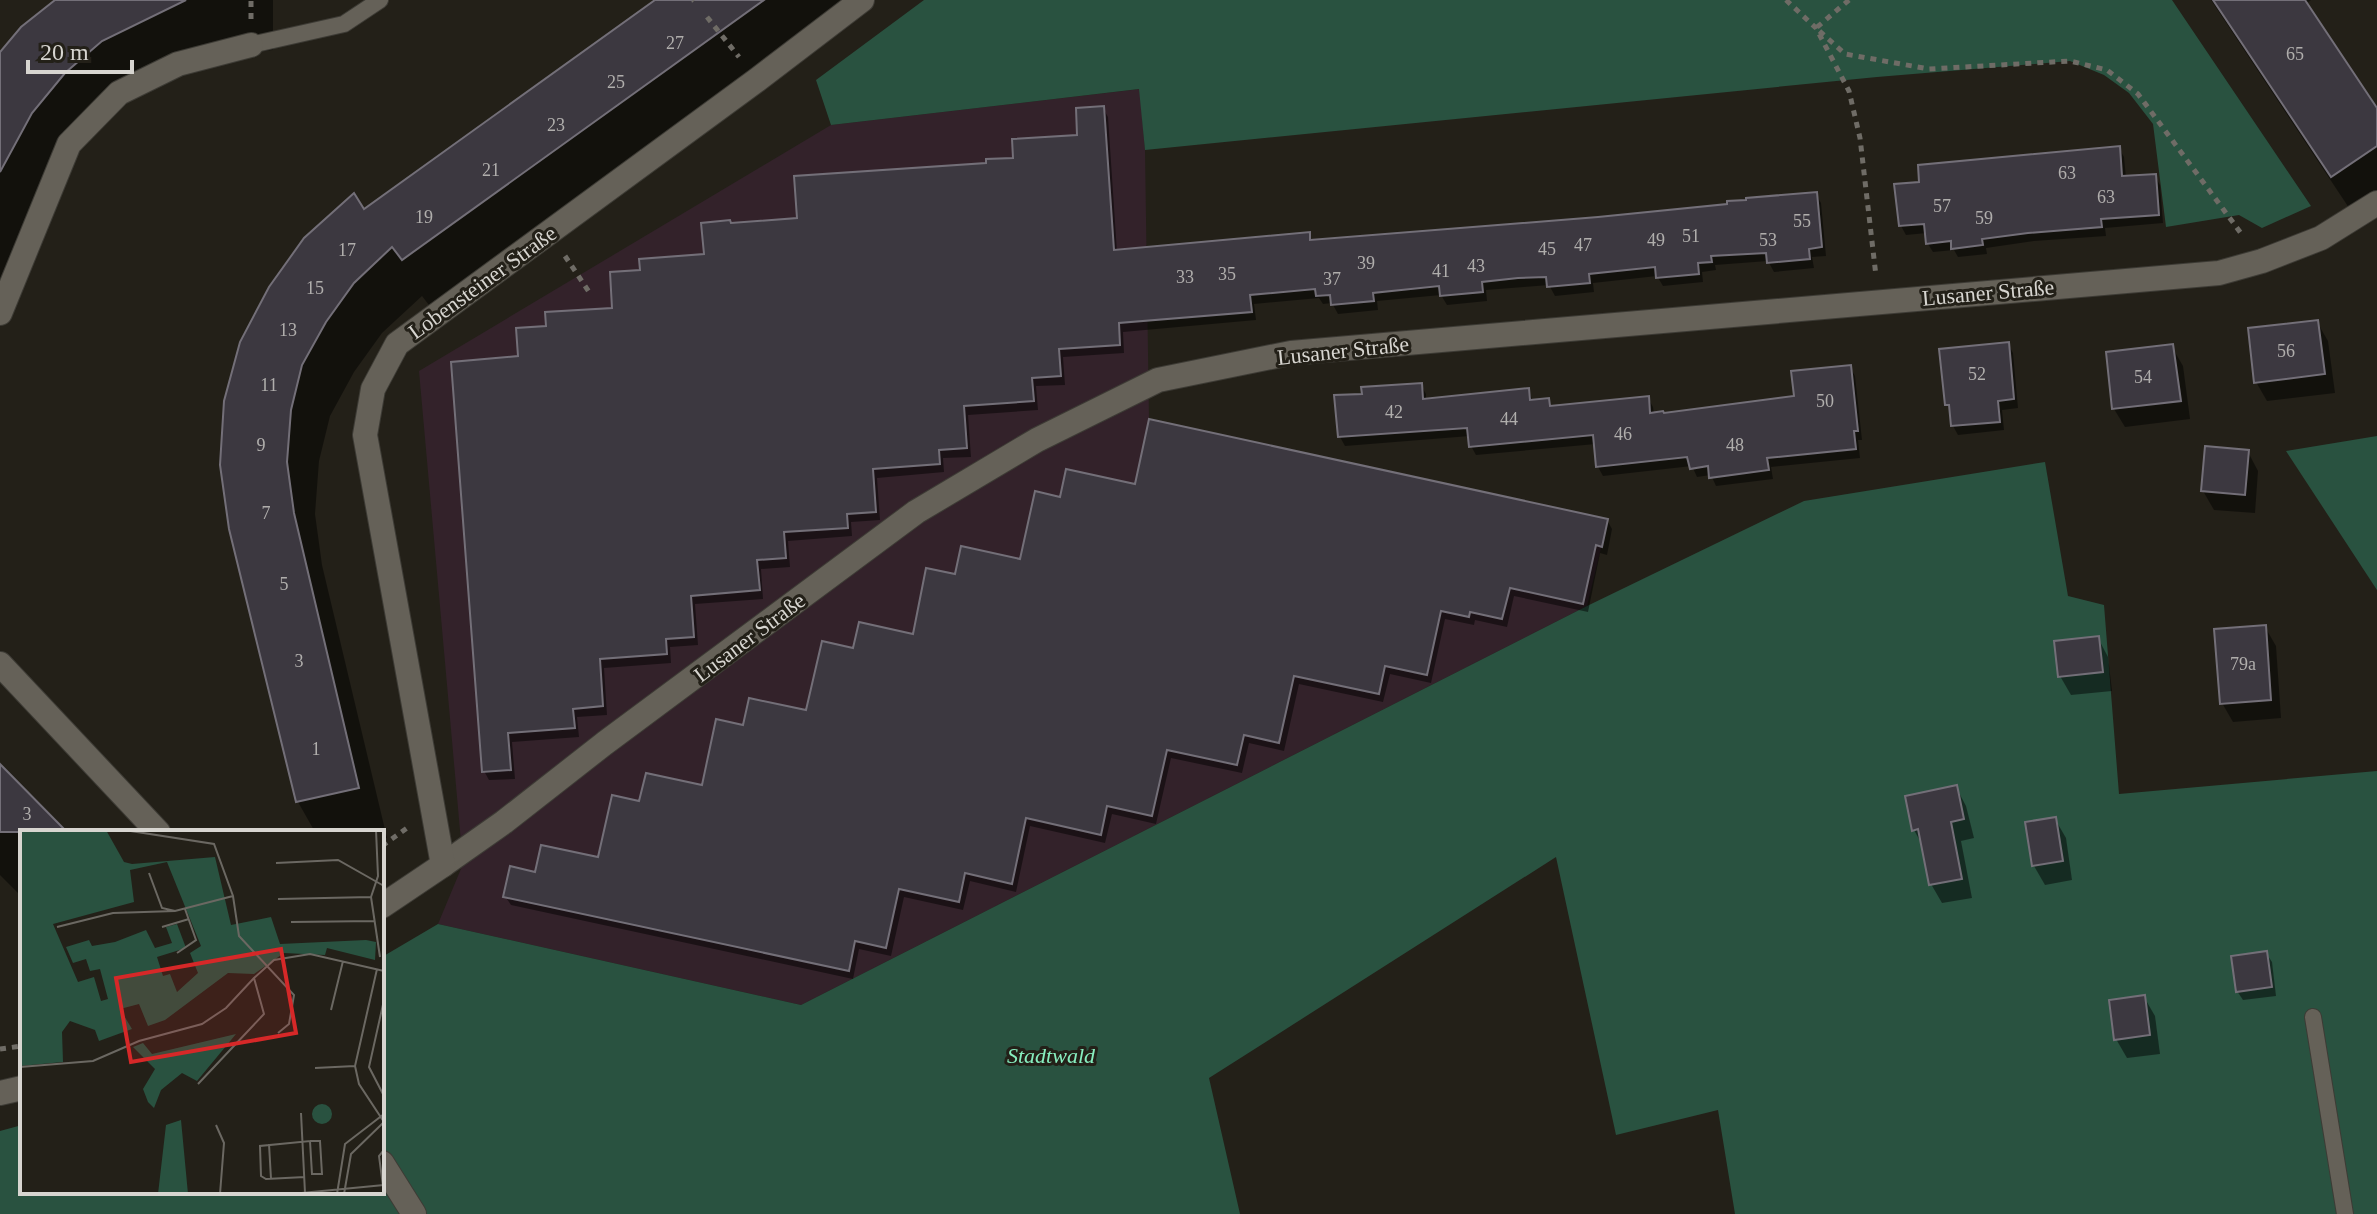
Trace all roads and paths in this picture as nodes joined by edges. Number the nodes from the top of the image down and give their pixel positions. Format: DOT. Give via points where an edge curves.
graph roads {
  1 [pos="380,0"];
  2 [pos="862,0"];
  3 [pos="1786,0"];
  4 [pos="1849,0"];
  5 [pos="707,17"];
  6 [pos="1816,28"];
  7 [pos="251,45"];
  8 [pos="757,80"];
  9 [pos="2377,203"];
  10 [pos="568,261"];
  11 [pos="2262,261"];
  12 [pos="589,292"];
  13 [pos="1879,301"];
  14 [pos="0,313"];
  15 [pos="0,664"];
  16 [pos="156,830"];
  17 [pos="443,865"];
  18 [pos="384,905"];
  19 [pos="2313,1017"];
  20 [pos="20,1046"];
  21 [pos="0,1049"];
  22 [pos="20,1088"];
  23 [pos="0,1093"];
  24 [pos="384,1166"];
  25 [pos="414,1214"];
  26 [pos="2345,1214"];
  1 -- 7 [label="lane" via="344,24"];
  2 -- 8 [label="street, Lobensteiner Straße"];
  3 -- 6 [label="path"];
  4 -- 6 [label="path"];
  5 -- 8 [label="path"];
  6 -- 11 [label="path" via="1845,54 1929,69 2070,61 2107,70 2138,94"];
  6 -- 13 [label="path" via="1849,91 1860,138"];
  7 -- 14 [label="street" via="178,64 119,93 69,144"];
  8 -- 17 [label="street, Lobensteiner Straße" via="397,344 373,389 365,435"];
  9 -- 11 [label="street, Lusaner Straße" via="2321,238"];
  10 -- 12 [label="path"];
  11 -- 13 [label="street, Lusaner Straße" via="2219,273"];
  13 -- 17 [label="street, Lusaner Straße" via="1291,353 1158,380 1037,440 916,512"];
  15 -- 16 [label="street"];
  17 -- 18 [label="street"];
  19 -- 26 [label="lane"];
  20 -- 21 [label="path"];
  22 -- 23 [label="street"];
  24 -- 25 [label="street"];
}
